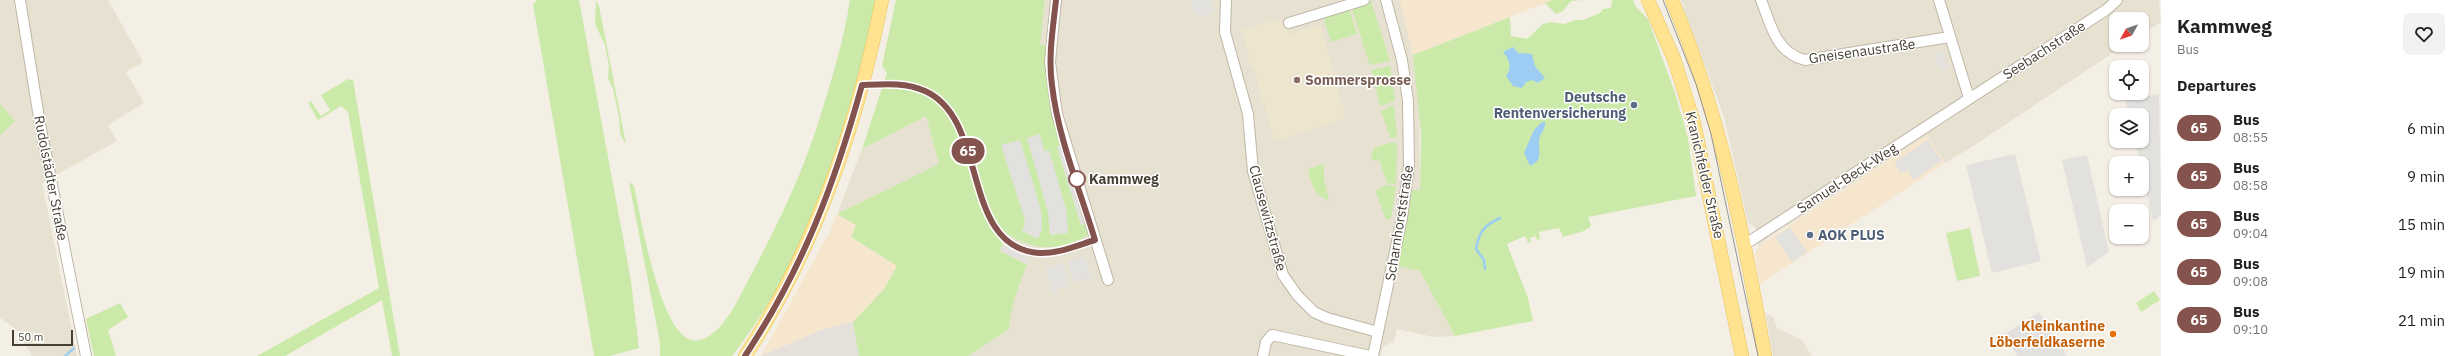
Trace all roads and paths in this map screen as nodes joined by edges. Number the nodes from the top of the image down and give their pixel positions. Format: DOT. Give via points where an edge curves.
graph roads {
  1 [pos="20,0"];
  2 [pos="882,0"];
  3 [pos="1056,0"];
  4 [pos="1226,0"];
  5 [pos="1364,0"];
  6 [pos="1386,0"];
  7 [pos="1648,0"];
  8 [pos="1672,0"];
  9 [pos="1761,0"];
  10 [pos="1939,0"];
  11 [pos="2115,2"];
  12 [pos="1290,24"];
  13 [pos="1950,37"];
  14 [pos="1969,98"];
  15 [pos="1744,245"];
  16 [pos="1722,250"];
  17 [pos="1108,280"];
  18 [pos="1378,332"];
  19 [pos="1373,354"];
  20 [pos="86,356"];
  21 [pos="744,356"];
  22 [pos="1263,356"];
  23 [pos="1742,356"];
  24 [pos="1765,356"];
  1 -- 20 [label="street, Rudolstädter Straße" via="39,116"];
  2 -- 21 [label="main road" via="854,116 820,215 784,289"];
  3 -- 17 [label="street" via="1050,52 1056,106"];
  4 -- 18 [label="street, Clausewitzstraße" via="1225,32 1248,114 1253,171 1283,275 1296,295 1314,312"];
  5 -- 12 [label="street"];
  6 -- 18 [label="street, Scharnhorststraße" via="1403,67 1408,101 1409,166 1402,218"];
  7 -- 16 [label="main road, Kranichfelder Straße" via="1685,91"];
  8 -- 15 [label="main road, Kranichfelder Straße" via="1715,118"];
  9 -- 13 [label="street, Gneisenaustraße" via="1781,47 1794,57 1805,60"];
  10 -- 13 [label="street"];
  11 -- 14 [label="street, Seebachstraße"];
  13 -- 14 [label="street"];
  14 -- 15 [label="street, Samuel-Beck-Weg"];
  15 -- 16 [label="main road, Samuel-Beck-Weg"];
  15 -- 24 [label="main road, Kranichfelder Straße"];
  16 -- 23 [label="main road, Kranichfelder Straße"];
  18 -- 19 [label="street, Scharnhorststraße"];
  19 -- 22 [label="street" via="1272,335 1266,342"];
}
